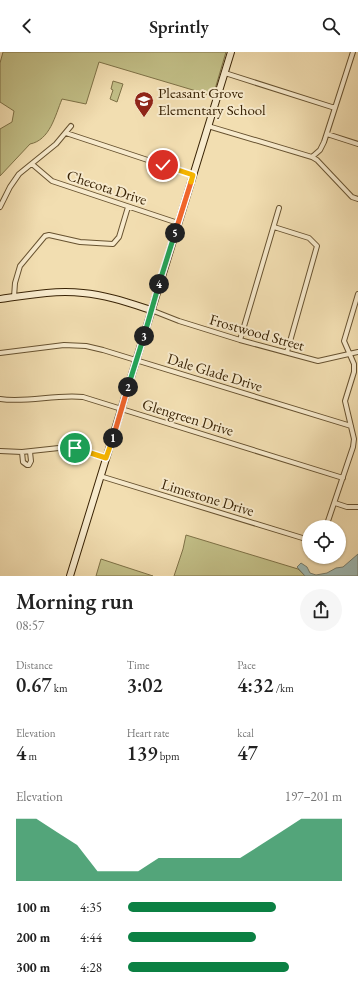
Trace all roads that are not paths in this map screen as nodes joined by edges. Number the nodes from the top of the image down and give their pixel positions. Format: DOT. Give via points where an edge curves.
graph roads {
  1 [pos="232,52"];
  2 [pos="353,52"];
  3 [pos="225,73"];
  4 [pos="336,108"];
  5 [pos="71,126"];
  6 [pos="208,126"];
  7 [pos="66,133"];
  8 [pos="327,134"];
  9 [pos="358,144"];
  10 [pos="312,157"];
  11 [pos="32,164"];
  12 [pos="193,175"];
  13 [pos="358,199"];
  14 [pos="128,206"];
  15 [pos="0,207"];
  16 [pos="279,208"];
  17 [pos="178,223"];
  18 [pos="274,227"];
  19 [pos="358,294"];
  20 [pos="14,297"];
  21 [pos="0,299"];
  22 [pos="151,310"];
  23 [pos="240,340"];
  24 [pos="287,352"];
  25 [pos="358,352"];
  26 [pos="0,353"];
  27 [pos="350,355"];
  28 [pos="136,360"];
  29 [pos="0,399"];
  30 [pos="122,409"];
  31 [pos="351,426"];
  32 [pos="0,451"];
  33 [pos="22,452"];
  34 [pos="30,452"];
  35 [pos="106,458"];
  36 [pos="100,476"];
  37 [pos="343,478"];
  38 [pos="335,503"];
  39 [pos="358,507"];
  40 [pos="329,520"];
  41 [pos="302,538"];
  42 [pos="70,576"];
  1 -- 3 [label="street"];
  2 -- 4 [label="street"];
  3 -- 4 [label="street"];
  3 -- 6 [label="street"];
  4 -- 8 [label="street"];
  5 -- 7 [label="street"];
  6 -- 10 [label="street"];
  6 -- 12 [label="street"];
  7 -- 11 [label="street"];
  7 -- 12 [label="street"];
  8 -- 9 [label="street"];
  8 -- 10 [label="street" via="320,150"];
  10 -- 13 [label="street" via="352,197"];
  11 -- 14 [label="street, Checota Drive" via="52,181"];
  11 -- 15 [label="street" via="16,177"];
  12 -- 17 [label="street"];
  14 -- 17 [label="street, Checota Drive"];
  14 -- 20 [label="street" via="119,237 113,244 45,236 20,266"];
  16 -- 18 [label="street"];
  17 -- 22 [label="street"];
  18 -- 23 [label="street"];
  18 -- 24 [label="street" via="309,238 318,246"];
  19 -- 27 [label="street" via="344,341"];
  20 -- 21 [label="street"];
  20 -- 22 [label="street" via="56,292 83,293 118,299"];
  22 -- 23 [label="street, Frostwood Street" via="179,322"];
  22 -- 28 [label="street"];
  23 -- 24 [label="street, Frostwood Street"];
  24 -- 27 [label="street, Frostwood Street" via="318,361"];
  25 -- 27 [label="street, Frostwood Street"];
  26 -- 28 [label="street, Dale Glade Drive" via="64,344 97,348"];
  27 -- 31 [label="street" via="354,372 345,401"];
  28 -- 30 [label="street"];
  28 -- 31 [label="street, Dale Glade Drive"];
  29 -- 30 [label="street, Glengreen Drive" via="67,396"];
  30 -- 35 [label="street"];
  30 -- 37 [label="street, Glengreen Drive"];
  31 -- 37 [label="street" via="353,447"];
  32 -- 33 [label="street"];
  33 -- 34 [label="street"];
  33 -- 34 [label="street" via="23,462 27,465 31,461"];
  34 -- 35 [label="street" via="68,447"];
  35 -- 36 [label="street"];
  36 -- 41 [label="street, Limestone Drive"];
  36 -- 42 [label="street"];
  37 -- 38 [label="street"];
  38 -- 39 [label="street"];
  38 -- 40 [label="street"];
}
